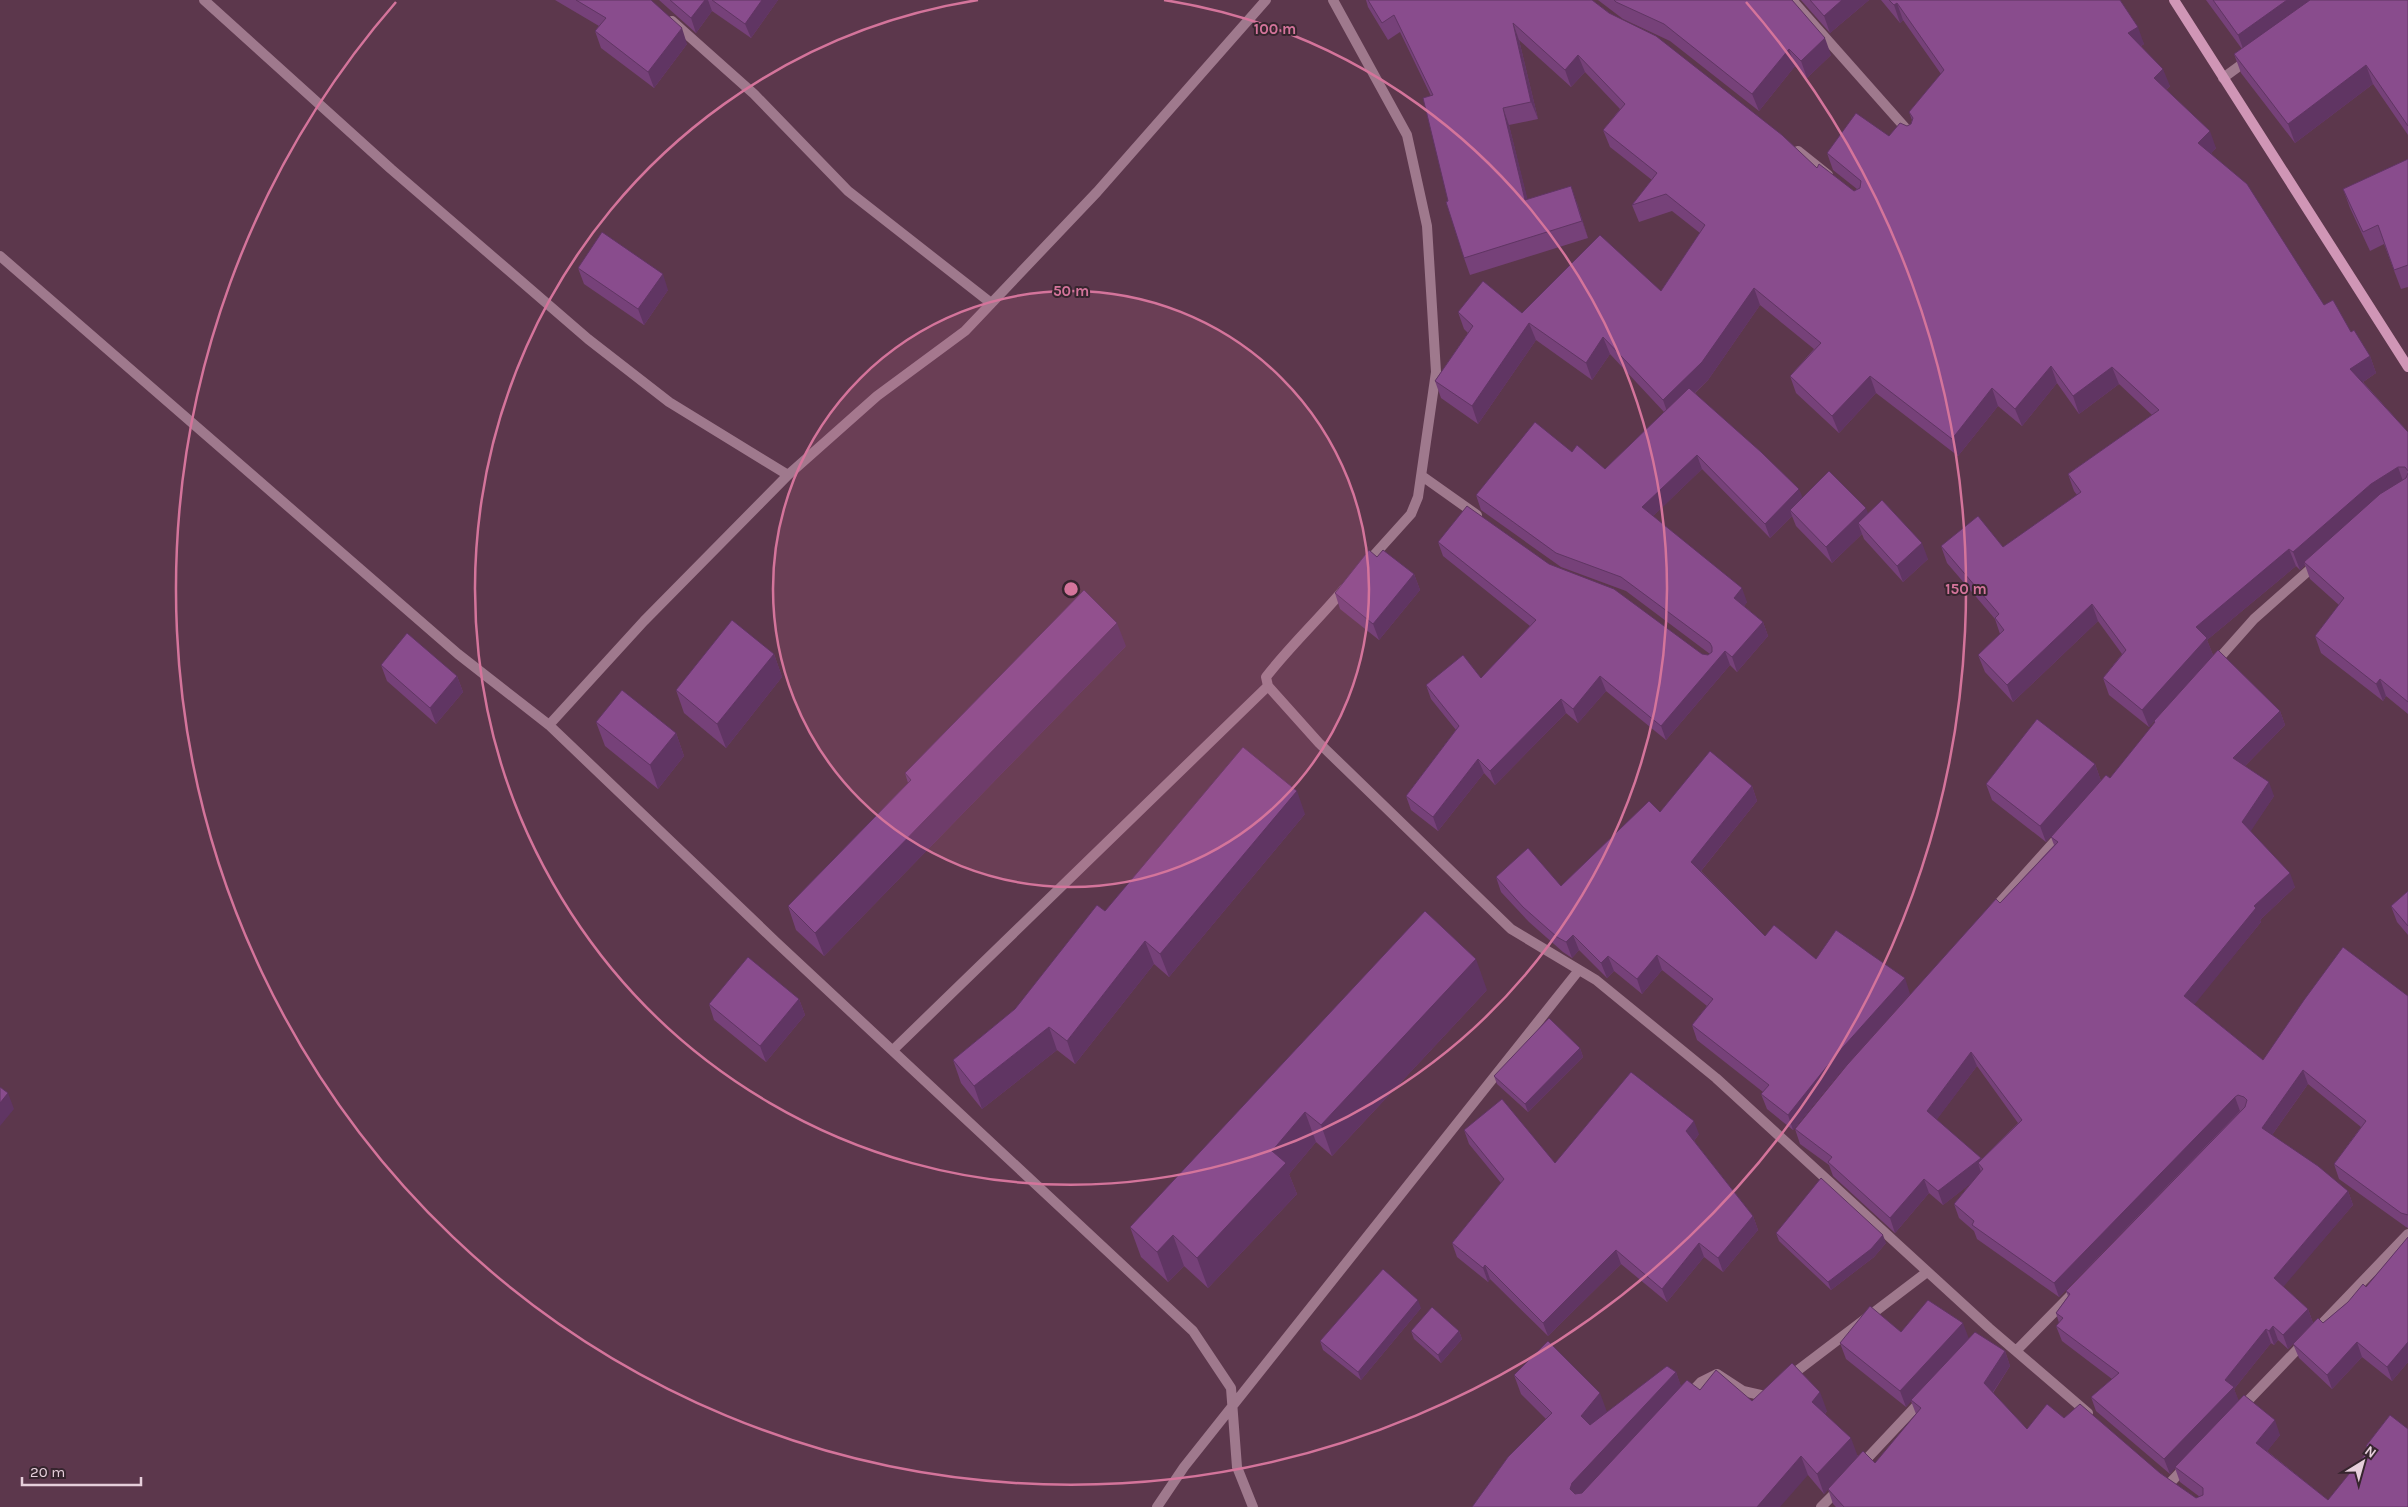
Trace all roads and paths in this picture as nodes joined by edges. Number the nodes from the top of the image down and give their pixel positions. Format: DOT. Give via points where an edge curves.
graph roads {
  1 [pos="204,0"];
  2 [pos="1266,0"];
  3 [pos="1333,0"];
  4 [pos="1792,0"];
  5 [pos="2174,0"];
  6 [pos="663,12"];
  7 [pos="2254,56"];
  8 [pos="2223,78"];
  9 [pos="1912,136"];
  10 [pos="1791,146"];
  11 [pos="1837,183"];
  12 [pos="0,256"];
  13 [pos="991,303"];
  14 [pos="2408,367"];
  15 [pos="788,475"];
  16 [pos="1422,476"];
  17 [pos="1486,522"];
  18 [pos="2325,556"];
  19 [pos="2209,669"];
  20 [pos="1268,686"];
  21 [pos="549,725"];
  22 [pos="2066,828"];
  23 [pos="1982,922"];
  24 [pos="1579,970"];
  25 [pos="893,1050"];
  26 [pos="2408,1234"];
  27 [pos="1927,1272"];
  28 [pos="2078,1287"];
  29 [pos="2016,1352"];
  30 [pos="1928,1393"];
  31 [pos="1232,1406"];
  32 [pos="1678,1408"];
  33 [pos="2096,1420"];
  34 [pos="2230,1420"];
  35 [pos="2197,1455"];
  36 [pos="2169,1483"];
  37 [pos="1157,1507"];
  38 [pos="1253,1507"];
  39 [pos="1821,1507"];
  1 -- 15 [label="street" via="391,169 588,339 669,402"];
  2 -- 13 [label="street" via="1097,192"];
  3 -- 16 [label="street" via="1407,135 1426,226 1436,372"];
  4 -- 9 [label="street"];
  5 -- 8 [label="main road"];
  6 -- 13 [label="street" via="754,94 848,191"];
  7 -- 8 [label="street"];
  8 -- 14 [label="main road"];
  10 -- 11 [label="street"];
  12 -- 21 [label="street" via="458,654"];
  13 -- 15 [label="street" via="965,330 877,396"];
  15 -- 21 [label="street" via="644,621"];
  16 -- 17 [label="street"];
  16 -- 20 [label="street" via="1418,497 1410,514 1309,630 1284,654 1266,677"];
  18 -- 19 [label="street" via="2254,619"];
  20 -- 24 [label="street" via="1319,743 1512,929"];
  20 -- 25 [label="street"];
  21 -- 25 [label="street"];
  22 -- 23 [label="street"];
  24 -- 27 [label="street" via="1596,980 1793,1141"];
  24 -- 31 [label="street"];
  25 -- 31 [label="street" via="1192,1331 1231,1388"];
  26 -- 34 [label="street"];
  27 -- 29 [label="street" via="1985,1331"];
  27 -- 32 [label="street" via="1765,1396 1743,1391 1717,1374 1701,1382"];
  28 -- 29 [label="street"];
  29 -- 33 [label="street"];
  30 -- 39 [label="street"];
  31 -- 37 [label="street"];
  31 -- 38 [label="street" via="1237,1467"];
  35 -- 36 [label="street"];
}
